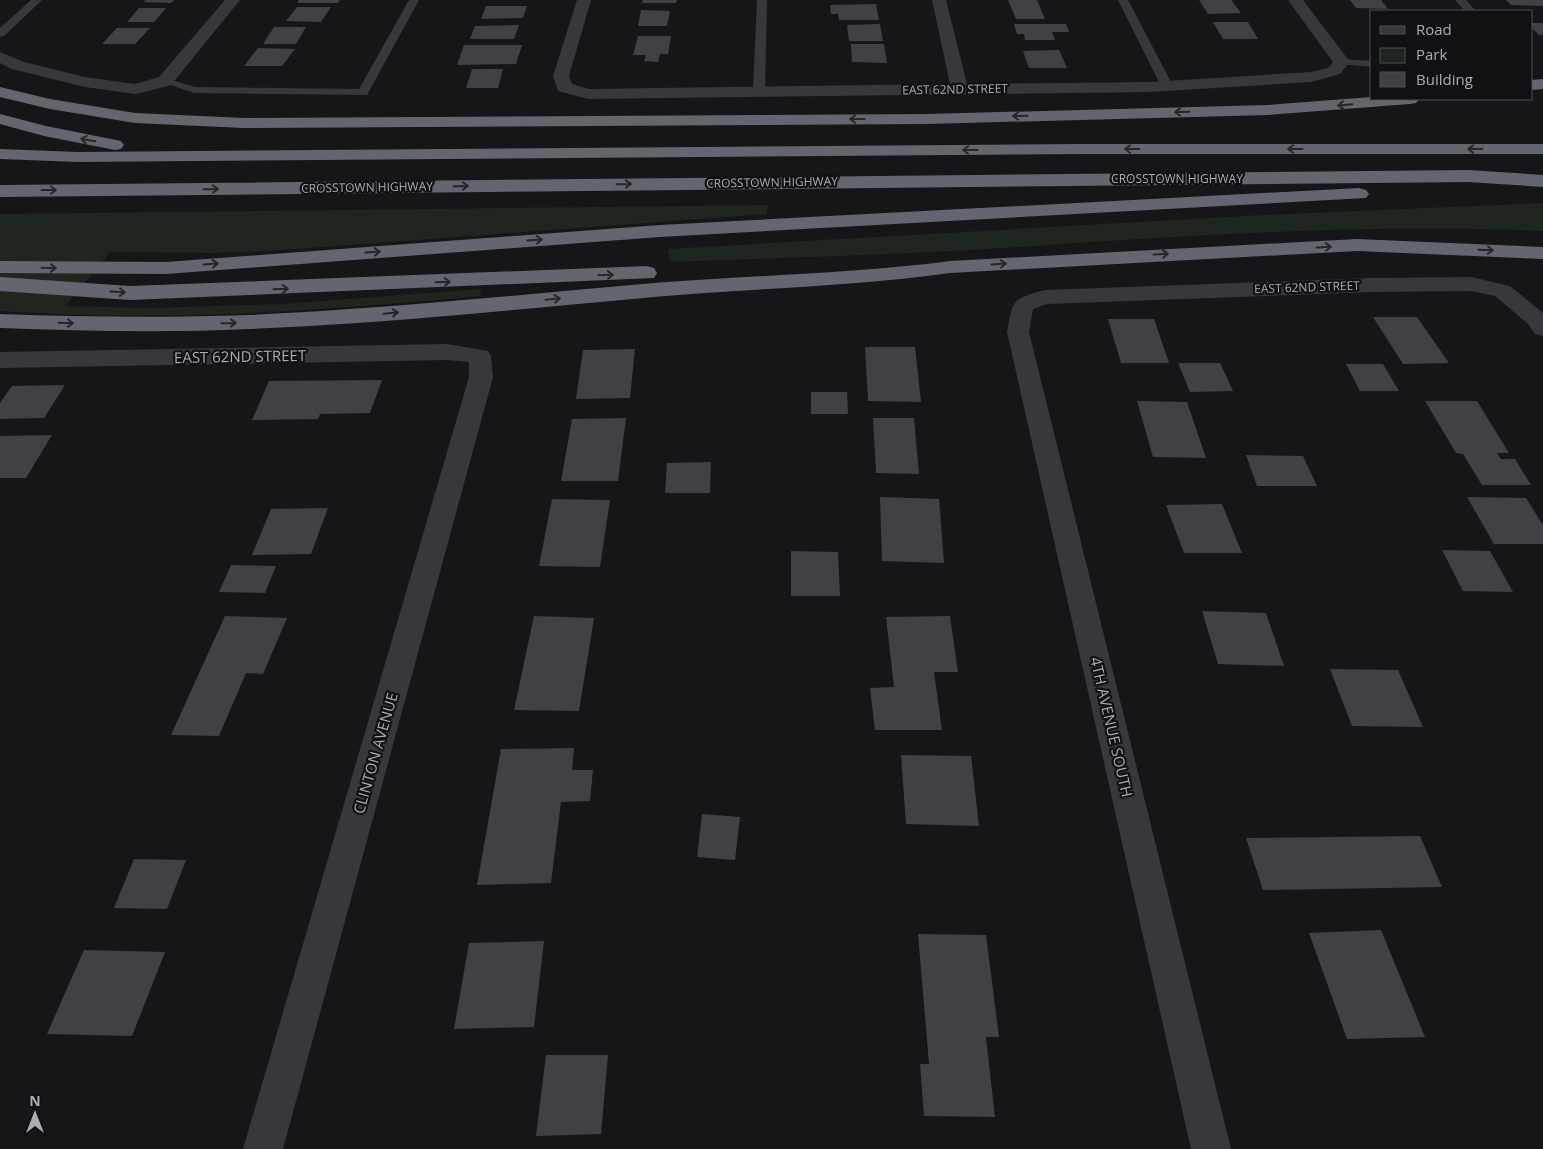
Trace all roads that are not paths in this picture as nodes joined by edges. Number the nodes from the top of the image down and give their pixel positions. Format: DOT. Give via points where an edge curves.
graph roads {
  1 [pos="37,0"];
  2 [pos="232,0"];
  3 [pos="414,0"];
  4 [pos="584,0"];
  5 [pos="762,0"];
  6 [pos="939,0"];
  7 [pos="1123,0"];
  8 [pos="1295,0"];
  9 [pos="1460,0"];
  10 [pos="1470,10"];
  11 [pos="0,34"];
  12 [pos="0,57"];
  13 [pos="1342,62"];
  14 [pos="1370,64"];
  15 [pos="165,81"];
  16 [pos="1167,86"];
  17 [pos="959,88"];
  18 [pos="759,91"];
  19 [pos="0,92"];
  20 [pos="1397,100"];
  21 [pos="0,120"];
  22 [pos="1543,149"];
  23 [pos="0,154"];
  24 [pos="171,155"];
  25 [pos="1541,181"];
  26 [pos="0,191"];
  27 [pos="1543,253"];
  28 [pos="0,267"];
  29 [pos="950,267"];
  30 [pos="0,284"];
  31 [pos="1023,305"];
  32 [pos="0,321"];
  33 [pos="1543,329"];
  34 [pos="480,356"];
  35 [pos="0,360"];
  36 [pos="263,1149"];
  37 [pos="1211,1149"];
  1 -- 11 [label="lane"];
  2 -- 15 [label="street"];
  3 -- 15 [label="lane" via="363,93 194,90"];
  4 -- 18 [label="street, EAST 62ND STREET" via="561,76 564,87 588,94"];
  5 -- 18 [label="lane"];
  6 -- 17 [label="street"];
  7 -- 16 [label="lane"];
  8 -- 13 [label="street"];
  9 -- 10 [label="lane"];
  12 -- 15 [label="street" via="18,66 85,82 136,89"];
  13 -- 14 [label="lane"];
  13 -- 16 [label="street, EAST 62ND STREET" via="1334,71 1311,77"];
  16 -- 17 [label="street, EAST 62ND STREET"];
  17 -- 18 [label="street, EAST 62ND STREET"];
  20 -- 19 [label="highway, one-way" via="1268,110 928,119 244,123 135,118"];
  24 -- 21 [label="highway, one-way"];
  22 -- 24 [label="highway, CROSSTOWN HIGHWAY, one-way"];
  23 -- 24 [label="highway, CROSSTOWN HIGHWAY" via="78,157"];
  26 -- 25 [label="highway, CROSSTOWN HIGHWAY, one-way" via="1468,176"];
  28 -- 25 [label="highway, one-way" via="166,268 660,231 1477,188"];
  29 -- 27 [label="highway, one-way" via="1357,245"];
  30 -- 29 [label="highway, one-way" via="130,293 880,264"];
  32 -- 29 [label="highway, one-way" via="113,325 359,316 737,284 883,276"];
  31 -- 33 [label="street, EAST 62ND STREET" via="1045,296 1471,284 1502,291 1536,319"];
  31 -- 37 [label="street, 4TH AVENUE SOUTH" via="1018,332"];
  34 -- 35 [label="street, EAST 62ND STREET" via="448,352"];
  34 -- 36 [label="street, CLINTON AVENUE" via="481,377"];
}
